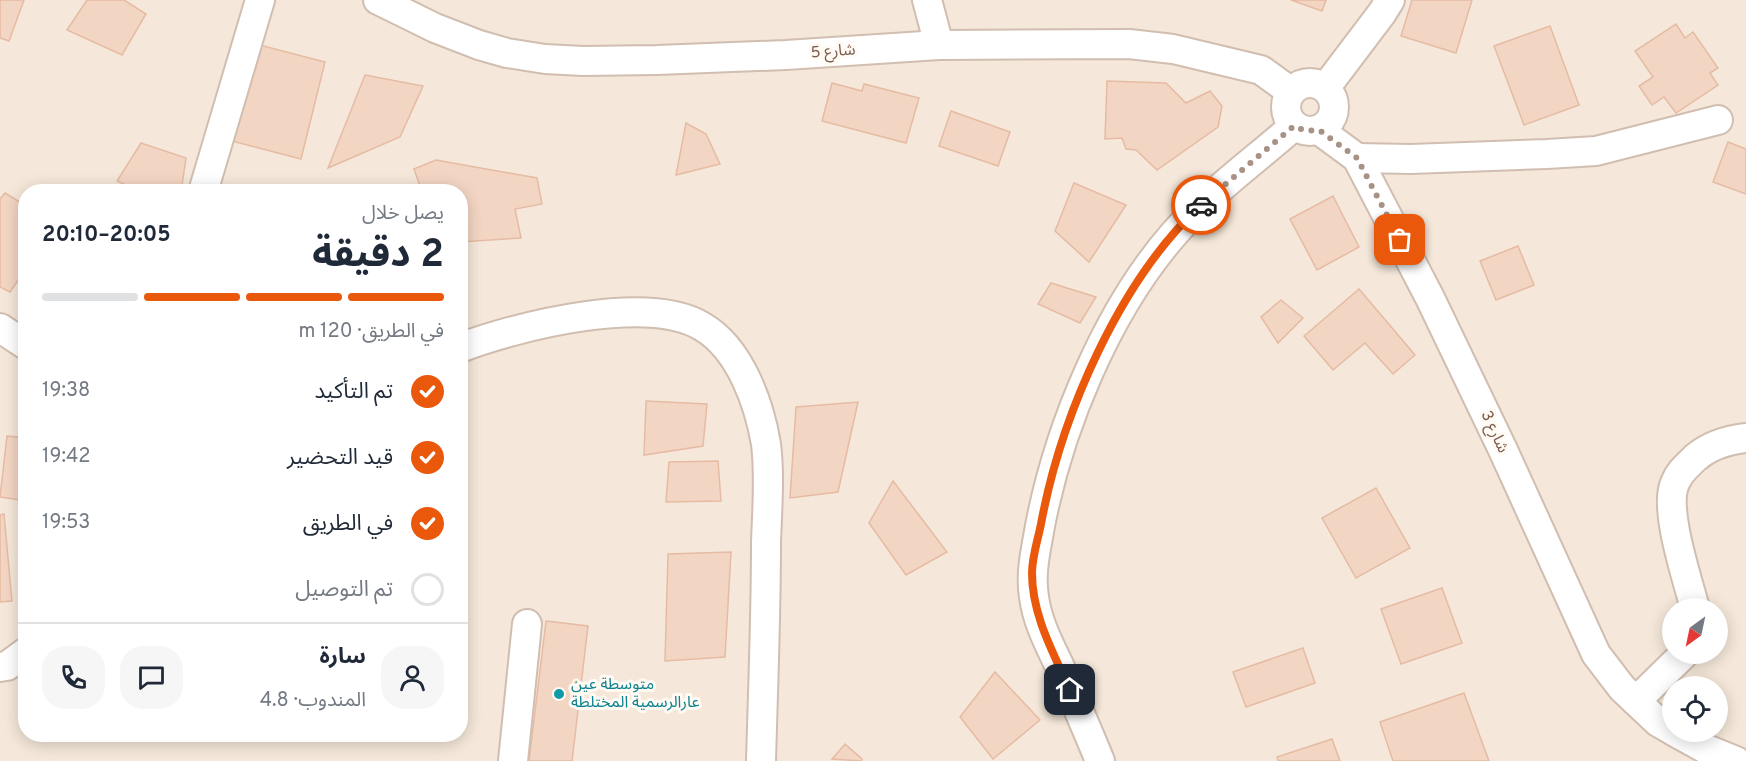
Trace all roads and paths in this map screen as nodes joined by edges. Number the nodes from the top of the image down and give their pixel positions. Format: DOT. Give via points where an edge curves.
graph roads {
  1 [pos="260,0"];
  2 [pos="378,0"];
  3 [pos="927,0"];
  4 [pos="1390,0"];
  5 [pos="939,45"];
  6 [pos="1326,87"];
  7 [pos="1290,91"];
  8 [pos="1718,120"];
  9 [pos="1307,128"];
  10 [pos="1357,158"];
  11 [pos="205,184"];
  12 [pos="0,328"];
  13 [pos="18,340"];
  14 [pos="468,345"];
  15 [pos="1746,438"];
  16 [pos="1692,598"];
  17 [pos="527,624"];
  18 [pos="18,658"];
  19 [pos="1674,664"];
  20 [pos="0,667"];
  21 [pos="1636,701"];
  22 [pos="1662,724"];
  23 [pos="1693,742"];
  24 [pos="513,761"];
  25 [pos="761,761"];
  26 [pos="1100,761"];
  27 [pos="1736,761"];
  1 -- 11 [label="street"];
  2 -- 5 [label="street, شارع 5" via="479,45 545,59 657,60"];
  3 -- 5 [label="street"];
  4 -- 6 [label="street"];
  5 -- 7 [label="street, شارع 5" via="1128,44 1173,49 1261,69"];
  6 -- 7 [label="street" via="1314,82 1301,83"];
  6 -- 9 [label="street" via="1335,110 1330,122"];
  7 -- 9 [label="street" via="1285,103 1287,116"];
  8 -- 10 [label="street" via="1596,151"];
  9 -- 10 [label="street, شارع 3"];
  9 -- 26 [label="street" via="1192,213 1140,278 1081,390 1054,467 1032,571 1034,600"];
  10 -- 21 [label="street, شارع 3" via="1430,298 1596,654"];
  12 -- 13 [label="street"];
  14 -- 25 [label="street" via="521,328 586,315 624,313 685,319 702,326 728,348 750,390 766,445"];
  15 -- 16 [label="street" via="1700,454 1674,483 1673,519"];
  17 -- 24 [label="street"];
  18 -- 20 [label="street"];
  19 -- 21 [label="street"];
  21 -- 22 [label="street, شارع 3"];
  23 -- 27 [label="street, شارع 3"];
}
